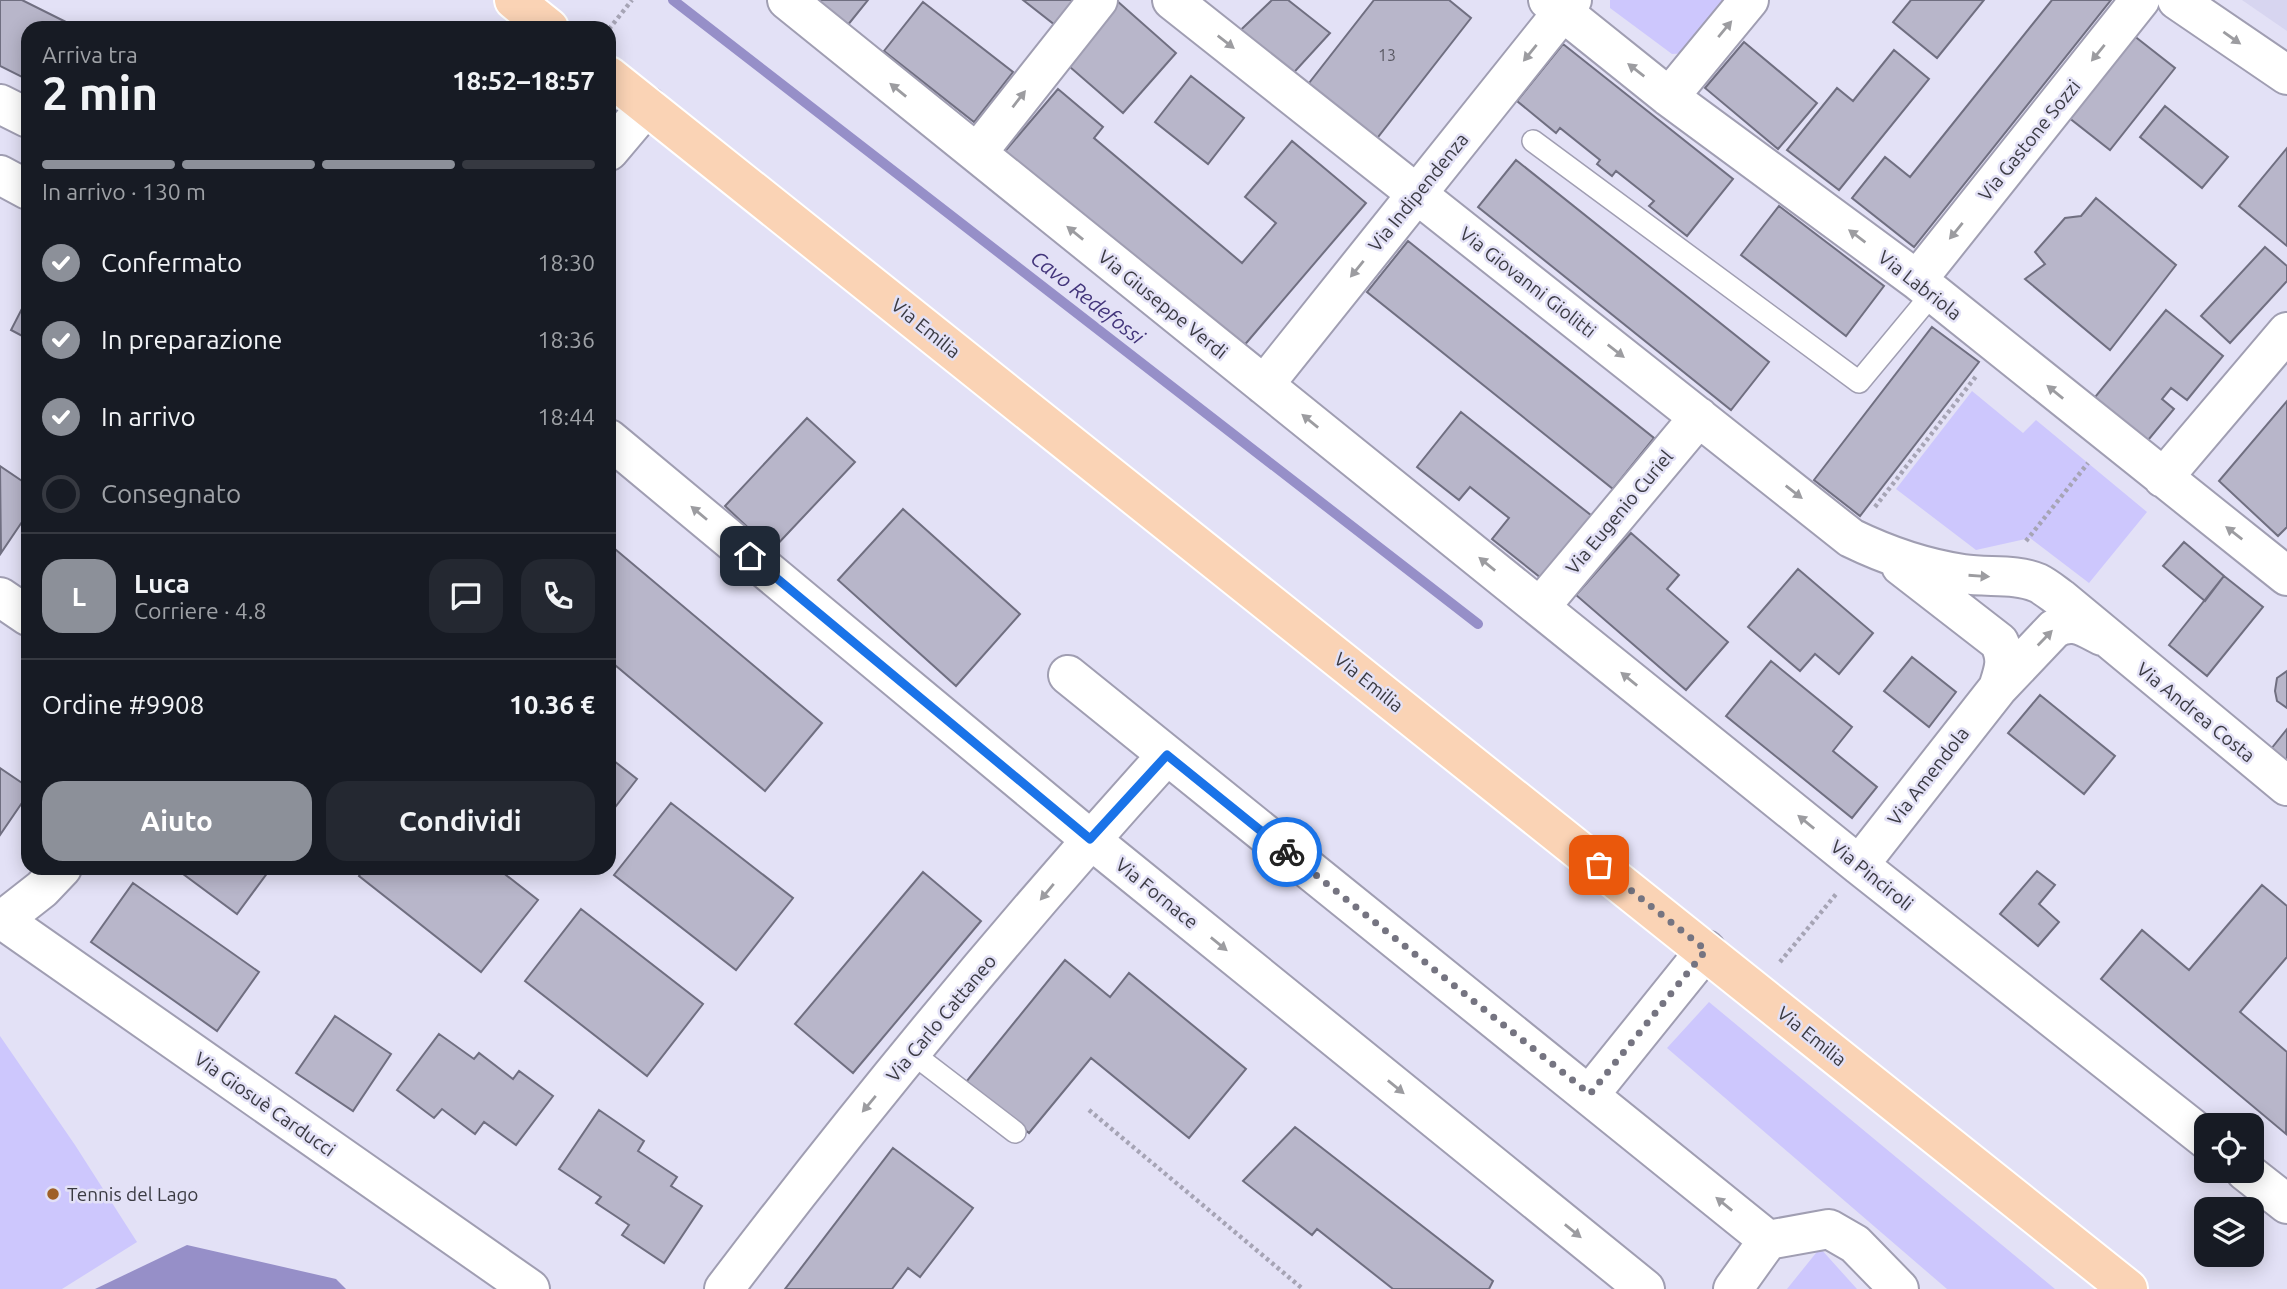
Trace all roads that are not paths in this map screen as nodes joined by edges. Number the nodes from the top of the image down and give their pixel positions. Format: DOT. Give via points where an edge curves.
graph roads {
  1 [pos="514,0"];
  2 [pos="787,0"];
  3 [pos="1098,0"];
  4 [pos="1172,0"];
  5 [pos="1749,0"];
  6 [pos="2140,0"];
  7 [pos="2177,0"];
  8 [pos="1561,4"];
  9 [pos="540,21"];
  10 [pos="2287,75"];
  11 [pos="616,82"];
  12 [pos="1669,97"];
  13 [pos="0,104"];
  14 [pos="647,106"];
  15 [pos="21,114"];
  16 [pos="1533,141"];
  17 [pos="616,143"];
  18 [pos="977,153"];
  19 [pos="0,176"];
  20 [pos="21,186"];
  21 [pos="1417,194"];
  22 [pos="1924,287"];
  23 [pos="2287,332"];
  24 [pos="1264,385"];
  25 [pos="1699,417"];
  26 [pos="616,445"];
  27 [pos="2163,478"];
  28 [pos="1888,556"];
  29 [pos="2287,576"];
  30 [pos="0,597"];
  31 [pos="1540,607"];
  32 [pos="21,610"];
  33 [pos="2106,638"];
  34 [pos="1068,675"];
  35 [pos="1998,688"];
  36 [pos="1167,755"];
  37 [pos="2287,786"];
  38 [pos="1090,839"];
  39 [pos="1859,865"];
  40 [pos="55,875"];
  41 [pos="1,920"];
  42 [pos="1706,950"];
  43 [pos="912,1053"];
  44 [pos="1590,1094"];
  45 [pos="2194,1130"];
  46 [pos="1015,1132"];
  47 [pos="2260,1183"];
  48 [pos="2287,1204"];
  49 [pos="1768,1240"];
  50 [pos="530,1289"];
  51 [pos="724,1289"];
  52 [pos="1645,1289"];
  53 [pos="1733,1289"];
  54 [pos="1899,1289"];
  55 [pos="2128,1289"];
  1 -- 9 [label="main road"];
  18 -- 2 [label="street, Via Giuseppe Verdi, one-way"];
  18 -- 3 [label="street, one-way"];
  4 -- 21 [label="street, Via Giovanni Giolitti, one-way"];
  12 -- 5 [label="street, one-way"];
  6 -- 22 [label="street, Via Gastone Sozzi, one-way"];
  7 -- 10 [label="street, one-way"];
  12 -- 8 [label="street, Via Labriola, one-way"];
  8 -- 21 [label="street, Via Indipendenza, one-way"];
  11 -- 14 [label="main road, Via Emilia"];
  22 -- 12 [label="street, Via Labriola, one-way"];
  13 -- 15 [label="street"];
  14 -- 17 [label="street"];
  14 -- 42 [label="main road, Via Emilia"];
  16 -- 22 [label="lane" via="1860,382"];
  24 -- 18 [label="street, Via Giuseppe Verdi, one-way"];
  19 -- 20 [label="street"];
  21 -- 24 [label="street, Via Indipendenza, one-way"];
  21 -- 25 [label="street, Via Giovanni Giolitti, one-way"];
  27 -- 22 [label="street, Via Labriola, one-way"];
  23 -- 27 [label="street"];
  31 -- 24 [label="street, Via Giuseppe Verdi, one-way"];
  25 -- 28 [label="street, Via Giovanni Giolitti, one-way" via="1851,538"];
  25 -- 31 [label="street, Via Eugenio Curiel"];
  38 -- 26 [label="street, Via Fornace, one-way"];
  29 -- 27 [label="street, Via Labriola, one-way"];
  28 -- 33 [label="street, one-way" via="1965,575 2040,584"];
  28 -- 35 [label="street" via="1998,642 2006,655"];
  30 -- 32 [label="street"];
  39 -- 31 [label="street, Via Pinciroli, one-way"];
  35 -- 33 [label="street, Via Amendola, one-way" via="2064,623"];
  33 -- 37 [label="street, Via Andrea Costa"];
  34 -- 36 [label="street"];
  35 -- 39 [label="street, Via Amendola"];
  36 -- 38 [label="street, Via Carlo Cattaneo"];
  36 -- 44 [label="street"];
  38 -- 43 [label="street, Via Carlo Cattaneo, one-way"];
  38 -- 52 [label="street, Via Fornace, one-way"];
  39 -- 45 [label="street, Via Pinciroli"];
  40 -- 41 [label="street"];
  41 -- 50 [label="street, Via Giosuè Carducci"];
  42 -- 44 [label="street"];
  42 -- 55 [label="main road, Via Emilia"];
  43 -- 46 [label="lane"];
  43 -- 51 [label="street, Via Carlo Cattaneo, one-way" via="811,1174"];
  49 -- 44 [label="street, one-way"];
  47 -- 48 [label="street"];
  49 -- 53 [label="street"];
  49 -- 54 [label="street" via="1829,1229 1855,1244"];
}
